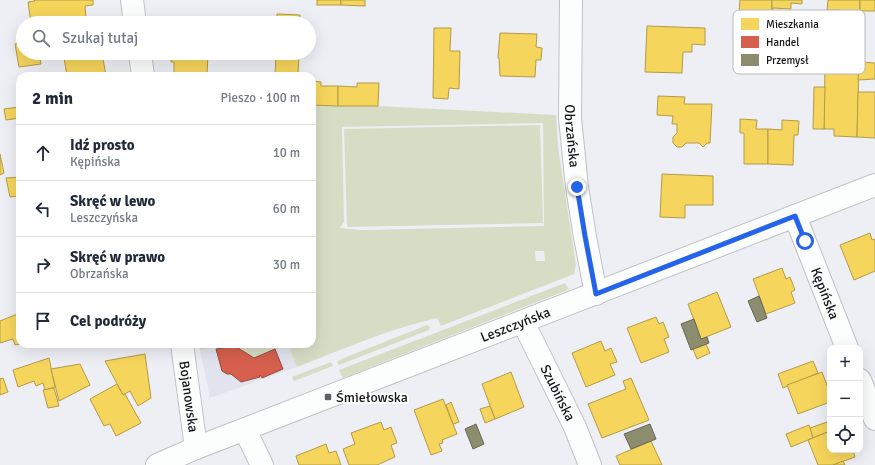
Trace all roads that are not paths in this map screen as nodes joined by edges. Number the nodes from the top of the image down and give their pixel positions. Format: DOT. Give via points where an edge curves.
graph roads {
  1 [pos="132,0"];
  2 [pos="570,0"];
  3 [pos="134,16"];
  4 [pos="141,60"];
  5 [pos="142,72"];
  6 [pos="875,185"];
  7 [pos="795,216"];
  8 [pos="596,294"];
  9 [pos="523,322"];
  10 [pos="846,345"];
  11 [pos="183,348"];
  12 [pos="860,381"];
  13 [pos="875,419"];
  14 [pos="245,430"];
  15 [pos="196,448"];
  16 [pos="157,465"];
  17 [pos="262,465"];
  18 [pos="590,465"];
  1 -- 3 [label="street"];
  2 -- 8 [label="street, Obrzańska" via="570,118 577,187"];
  4 -- 5 [label="street"];
  6 -- 7 [label="street, Leszczyńska"];
  7 -- 8 [label="street, Leszczyńska"];
  7 -- 10 [label="street, Kępińska"];
  8 -- 9 [label="street, Leszczyńska"];
  9 -- 14 [label="street, Leszczyńska"];
  9 -- 18 [label="street, Szubińska" via="575,427"];
  11 -- 15 [label="street, Bojanowska"];
  12 -- 13 [label="street"];
  14 -- 15 [label="street, Leszczyńska"];
  14 -- 17 [label="street"];
  15 -- 16 [label="street, Leszczyńska"];
}
